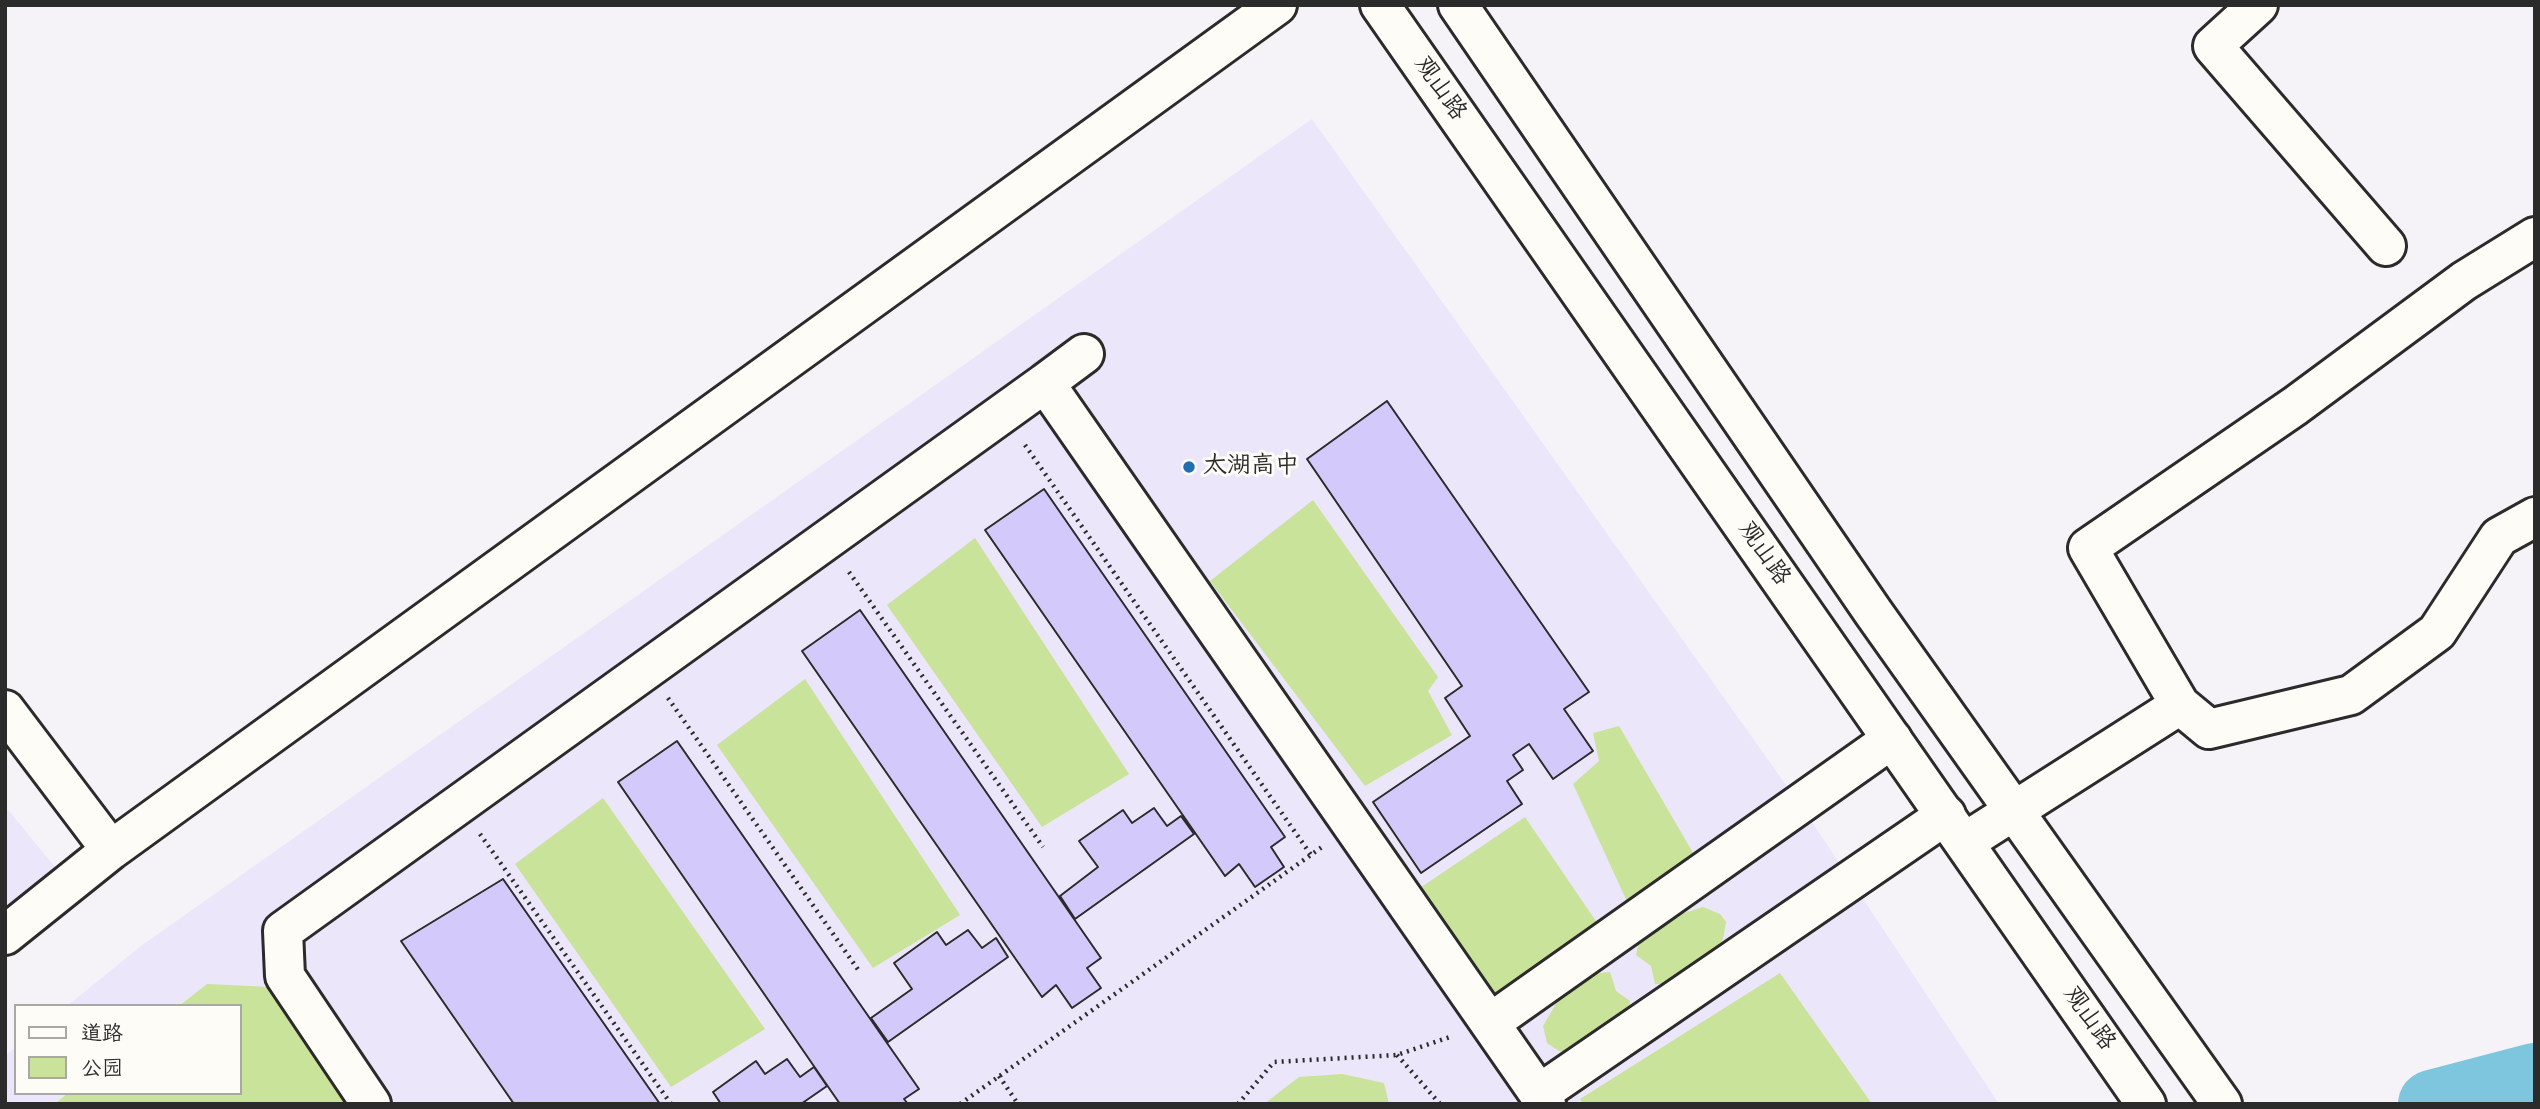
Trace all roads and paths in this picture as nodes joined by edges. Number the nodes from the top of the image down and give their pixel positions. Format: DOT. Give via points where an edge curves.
graph roads {
  1 [pos="1277,5"];
  2 [pos="1380,5"];
  3 [pos="1458,5"];
  4 [pos="2258,5"];
  5 [pos="2535,237"];
  6 [pos="2386,246"];
  7 [pos="1084,354"];
  8 [pos="1045,383"];
  9 [pos="1002,413"];
  10 [pos="2535,517"];
  11 [pos="826,540"];
  12 [pos="648,669"];
  13 [pos="2180,705"];
  14 [pos="5,710"];
  15 [pos="1892,739"];
  16 [pos="459,805"];
  17 [pos="2014,810"];
  18 [pos="1353,825"];
  19 [pos="1955,829"];
  20 [pos="1043,847"];
  21 [pos="111,850"];
  22 [pos="1311,855"];
  23 [pos="5,935"];
  24 [pos="859,971"];
  25 [pos="1490,1023"];
  26 [pos="1397,1055"];
  27 [pos="999,1076"];
  28 [pos="2137,1090"];
  29 [pos="1542,1099"];
  30 [pos="371,1104"];
  31 [pos="671,1104"];
  32 [pos="960,1104"];
  33 [pos="1017,1104"];
  34 [pos="1238,1104"];
  35 [pos="1440,1104"];
  36 [pos="2222,1104"];
  1 -- 21 [label="street"];
  2 -- 15 [label="street, 观山路"];
  3 -- 17 [label="street"];
  4 -- 6 [label="street" via="2213,46"];
  5 -- 13 [label="street" via="2464,281 2295,406 2088,548"];
  7 -- 8 [label="street"];
  8 -- 9 [label="street"];
  8 -- 18 [label="street"];
  9 -- 11 [label="street"];
  9 -- 22 [label="path"];
  10 -- 13 [label="street" via="2499,537 2437,632 2351,695 2209,729"];
  11 -- 12 [label="street"];
  11 -- 20 [label="path"];
  12 -- 16 [label="street"];
  12 -- 24 [label="path"];
  13 -- 17 [label="street"];
  14 -- 21 [label="street"];
  15 -- 19 [label="street, 观山路"];
  15 -- 25 [label="street"];
  16 -- 30 [label="street" via="283,931 285,976"];
  16 -- 31 [label="path"];
  17 -- 19 [label="street"];
  17 -- 36 [label="street"];
  18 -- 22 [label="path"];
  18 -- 25 [label="street"];
  19 -- 28 [label="street, 观山路"];
  19 -- 29 [label="street"];
  21 -- 23 [label="street"];
  22 -- 27 [label="path"];
  25 -- 26 [label="path"];
  25 -- 29 [label="street"];
  26 -- 34 [label="path" via="1274,1062"];
  26 -- 35 [label="path"];
  27 -- 32 [label="path"];
  27 -- 33 [label="path"];
}
